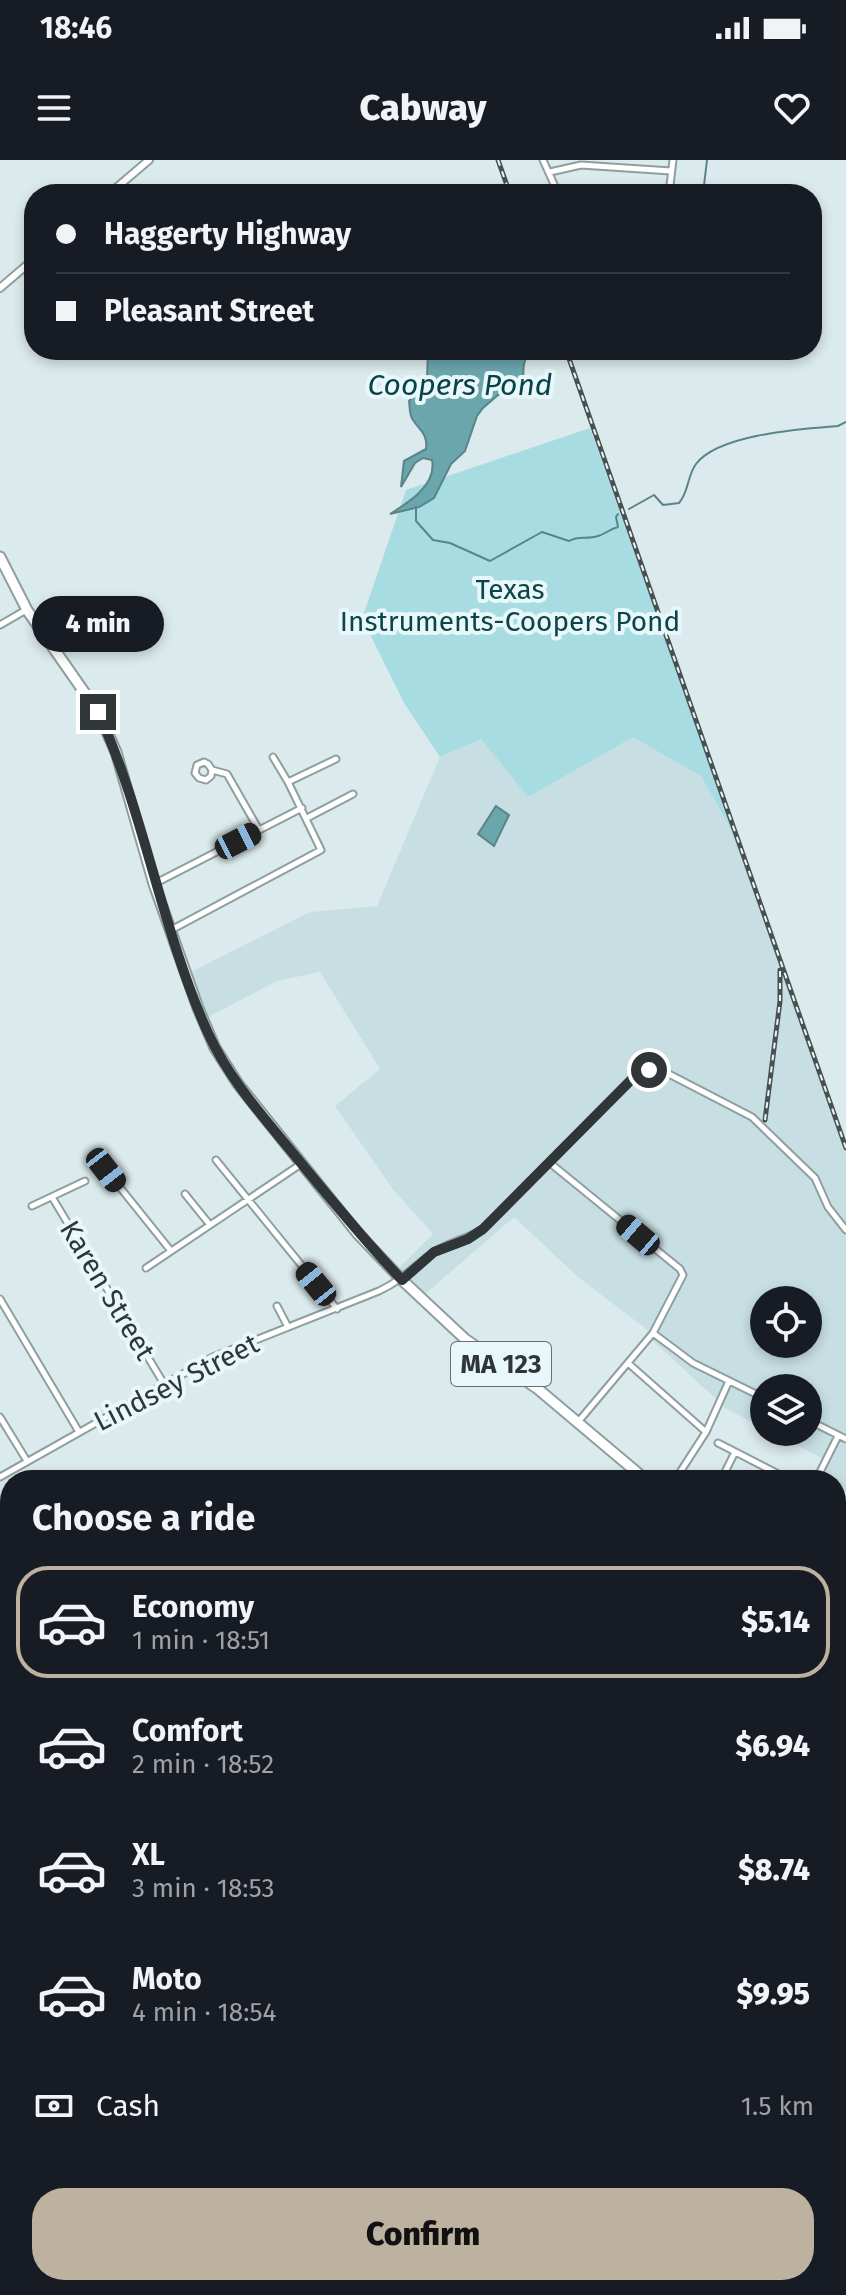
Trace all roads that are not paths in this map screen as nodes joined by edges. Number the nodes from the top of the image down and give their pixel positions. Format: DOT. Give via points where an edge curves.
graph roads {
  1 [pos="149,160"];
  2 [pos="543,160"];
  3 [pos="673,160"];
  4 [pos="604,163"];
  5 [pos="671,171"];
  6 [pos="550,172"];
  7 [pos="121,184"];
  8 [pos="554,184"];
  9 [pos="670,184"];
  10 [pos="24,268"];
  11 [pos="0,288"];
  12 [pos="0,557"];
  13 [pos="27,610"];
  14 [pos="0,625"];
  15 [pos="273,757"];
  16 [pos="336,759"];
  17 [pos="212,770"];
  18 [pos="288,782"];
  19 [pos="353,794"];
  20 [pos="302,808"];
  21 [pos="307,818"];
  22 [pos="259,830"];
  23 [pos="154,884"];
  24 [pos="170,930"];
  25 [pos="216,1160"];
  26 [pos="550,1163"];
  27 [pos="301,1164"];
  28 [pos="106,1170"];
  29 [pos="85,1181"];
  30 [pos="185,1194"];
  31 [pos="52,1197"];
  32 [pos="248,1199"];
  33 [pos="32,1206"];
  34 [pos="210,1225"];
  35 [pos="846,1230"];
  36 [pos="171,1251"];
  37 [pos="146,1268"];
  38 [pos="402,1280"];
  39 [pos="0,1299"];
  40 [pos="277,1306"];
  41 [pos="337,1309"];
  42 [pos="288,1327"];
  43 [pos="653,1333"];
  44 [pos="628,1363"];
  45 [pos="729,1381"];
  46 [pos="164,1384"];
  47 [pos="750,1391"];
  48 [pos="0,1417"];
  49 [pos="578,1422"];
  50 [pos="822,1427"];
  51 [pos="79,1432"];
  52 [pos="706,1432"];
  53 [pos="838,1436"];
  54 [pos="846,1439"];
  55 [pos="718,1443"];
  56 [pos="735,1452"];
  57 [pos="27,1461"];
  58 [pos="12,1470"];
  59 [pos="632,1470"];
  60 [pos="681,1470"];
  61 [pos="726,1470"];
  62 [pos="770,1470"];
  63 [pos="821,1470"];
  64 [pos="846,1816"];
  65 [pos="846,1828"];
  1 -- 7 [label="street"];
  2 -- 6 [label="street"];
  3 -- 5 [label="street"];
  4 -- 5 [label="street"];
  4 -- 6 [label="street"];
  5 -- 9 [label="street"];
  6 -- 8 [label="street"];
  10 -- 11 [label="street"];
  12 -- 13 [label="highway, MA 123"];
  13 -- 14 [label="street"];
  13 -- 23 [label="highway, MA 123" via="98,712 116,752"];
  15 -- 18 [label="street"];
  16 -- 18 [label="street"];
  17 -- 22 [label="street" via="227,774"];
  18 -- 20 [label="street"];
  19 -- 21 [label="street"];
  20 -- 21 [label="street"];
  20 -- 22 [label="street"];
  21 -- 24 [label="street" via="321,849"];
  22 -- 23 [label="street"];
  23 -- 24 [label="highway, MA 123"];
  24 -- 27 [label="highway, MA 123" via="220,1056"];
  25 -- 32 [label="street"];
  26 -- 35 [label="street, Lindsey Street" via="635,1076 662,1071 755,1119 815,1178"];
  26 -- 38 [label="street, Lindsey Street" via="483,1229 434,1252"];
  26 -- 43 [label="street" via="682,1272"];
  27 -- 32 [label="street"];
  27 -- 38 [label="highway, MA 123"];
  28 -- 36 [label="street"];
  29 -- 31 [label="street"];
  30 -- 34 [label="street"];
  31 -- 33 [label="street"];
  31 -- 46 [label="street, Karen Street"];
  32 -- 34 [label="street"];
  32 -- 41 [label="street"];
  34 -- 36 [label="street"];
  36 -- 37 [label="street"];
  38 -- 41 [label="street, Lindsey Street"];
  38 -- 49 [label="highway, MA 123" via="465,1339"];
  39 -- 51 [label="street"];
  40 -- 42 [label="street"];
  41 -- 42 [label="street, Lindsey Street"];
  42 -- 46 [label="street, Lindsey Street" via="213,1357"];
  43 -- 44 [label="street"];
  43 -- 45 [label="street" via="693,1363"];
  44 -- 49 [label="street"];
  44 -- 52 [label="street"];
  45 -- 47 [label="street"];
  45 -- 52 [label="street"];
  46 -- 51 [label="street, Lindsey Street"];
  48 -- 57 [label="street"];
  49 -- 59 [label="highway, MA 123"];
  50 -- 53 [label="street"];
  51 -- 57 [label="street, Lindsey Street"];
  52 -- 60 [label="street"];
  53 -- 54 [label="street"];
  53 -- 63 [label="street"];
  55 -- 56 [label="street"];
  56 -- 61 [label="street"];
  56 -- 62 [label="street"];
  57 -- 58 [label="street, Lindsey Street"];
  64 -- 65 [label="street"];
}
